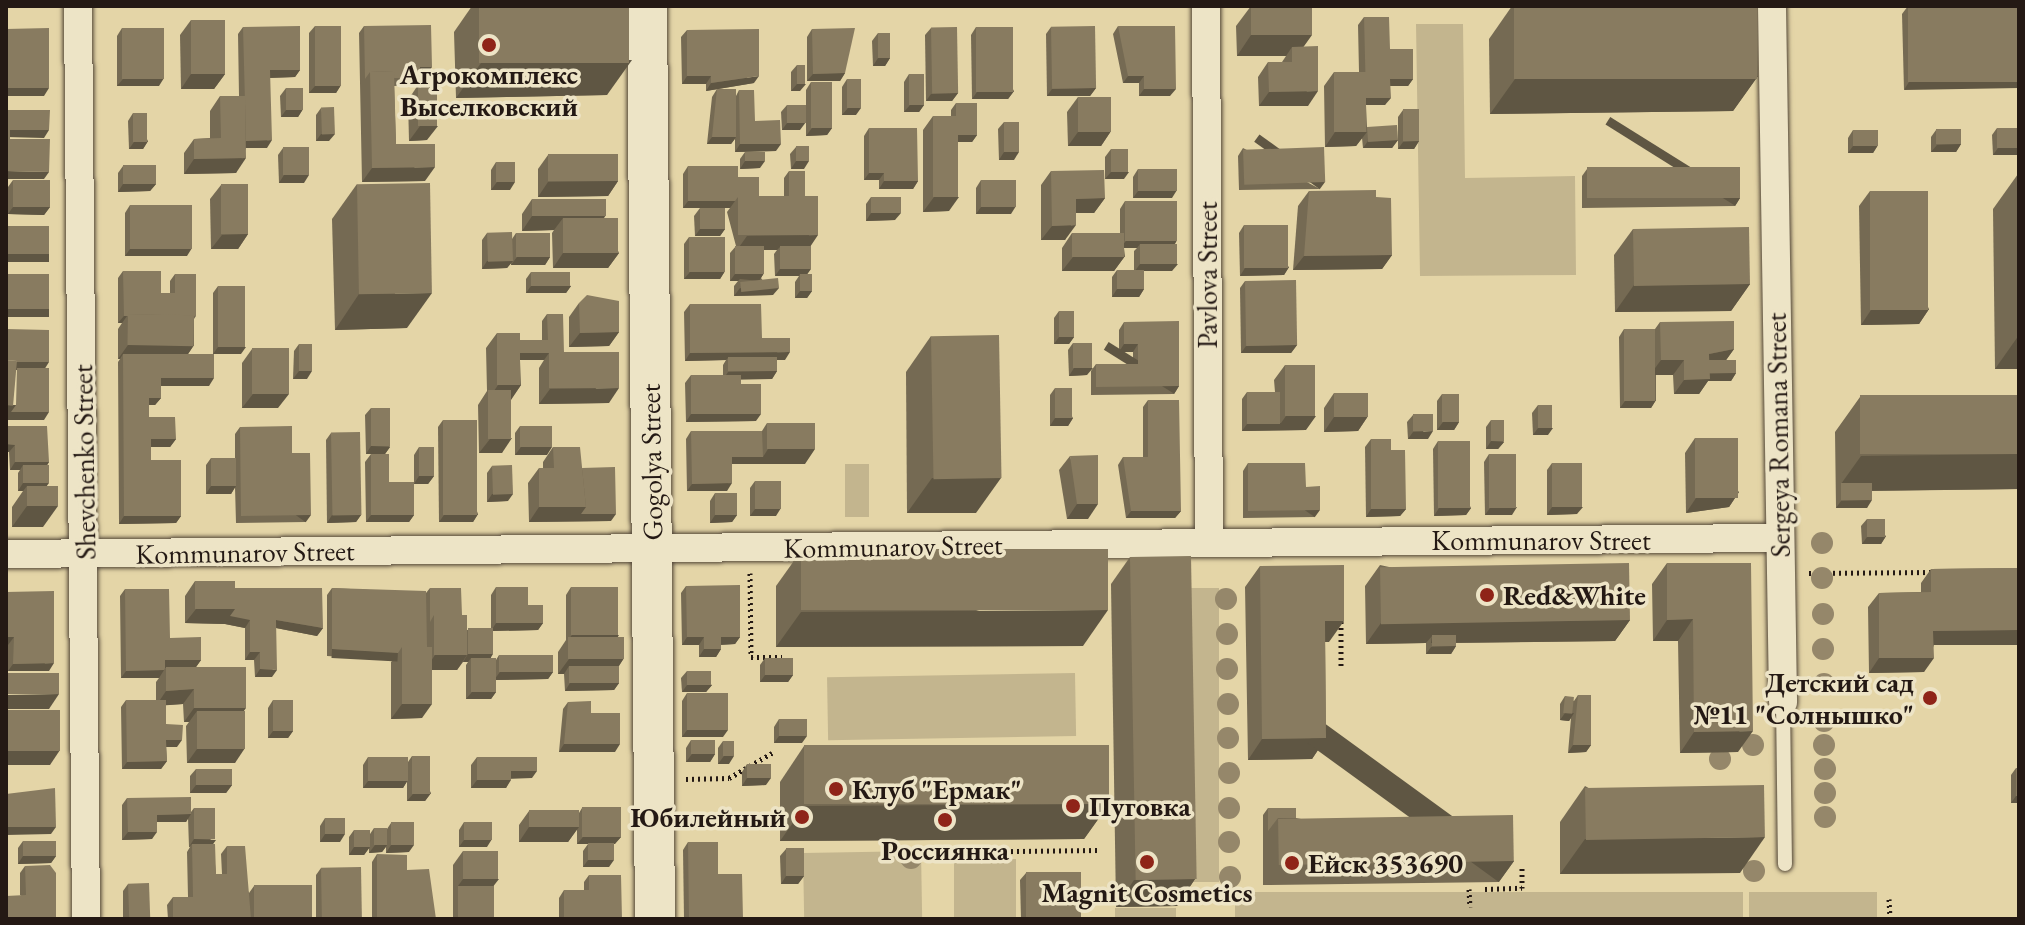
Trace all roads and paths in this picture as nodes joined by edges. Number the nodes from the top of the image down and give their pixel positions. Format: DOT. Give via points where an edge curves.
graph roads {
  1 [pos="78,6"];
  2 [pos="647,6"];
  3 [pos="1206,6"];
  4 [pos="1772,6"];
  5 [pos="1780,538"];
  6 [pos="1209,543"];
  7 [pos="749,548"];
  8 [pos="652,549"];
  9 [pos="6,554"];
  10 [pos="85,554"];
  11 [pos="1944,572"];
  12 [pos="1780,573"];
  13 [pos="1340,608"];
  14 [pos="782,657"];
  15 [pos="1341,668"];
  16 [pos="1783,702"];
  17 [pos="772,753"];
  18 [pos="654,780"];
  19 [pos="1099,850"];
  20 [pos="927,852"];
  21 [pos="1785,864"];
  22 [pos="1522,868"];
  23 [pos="1469,889"];
  24 [pos="1485,889"];
  25 [pos="1889,899"];
  26 [pos="1470,907"];
  27 [pos="86,919"];
  28 [pos="655,919"];
  29 [pos="1890,919"];
  1 -- 10 [label="street, Shevchenko Street"];
  2 -- 8 [label="street, Gogolya Street"];
  3 -- 6 [label="street, Pavlova Street"];
  4 -- 5 [label="street, Sergeya Romana Street"];
  5 -- 6 [label="street, Kommunarov Street"];
  5 -- 12 [label="street, Sergeya Romana Street"];
  6 -- 7 [label="street, Kommunarov Street"];
  7 -- 8 [label="street, Kommunarov Street"];
  7 -- 14 [label="path" via="751,657"];
  8 -- 10 [label="street, Kommunarov Street"];
  8 -- 18 [label="street, Gogolya Street"];
  9 -- 10 [label="street, Kommunarov Street"];
  10 -- 27 [label="street, Shevchenko Street"];
  11 -- 12 [label="path"];
  12 -- 16 [label="street, Sergeya Romana Street"];
  13 -- 15 [label="path"];
  16 -- 21 [label="lane, Sergeya Romana Street"];
  17 -- 18 [label="path" via="729,778"];
  18 -- 28 [label="street, Gogolya Street"];
  19 -- 20 [label="path"];
  22 -- 24 [label="path" via="1522,888"];
  23 -- 26 [label="path"];
  25 -- 29 [label="path"];
}
